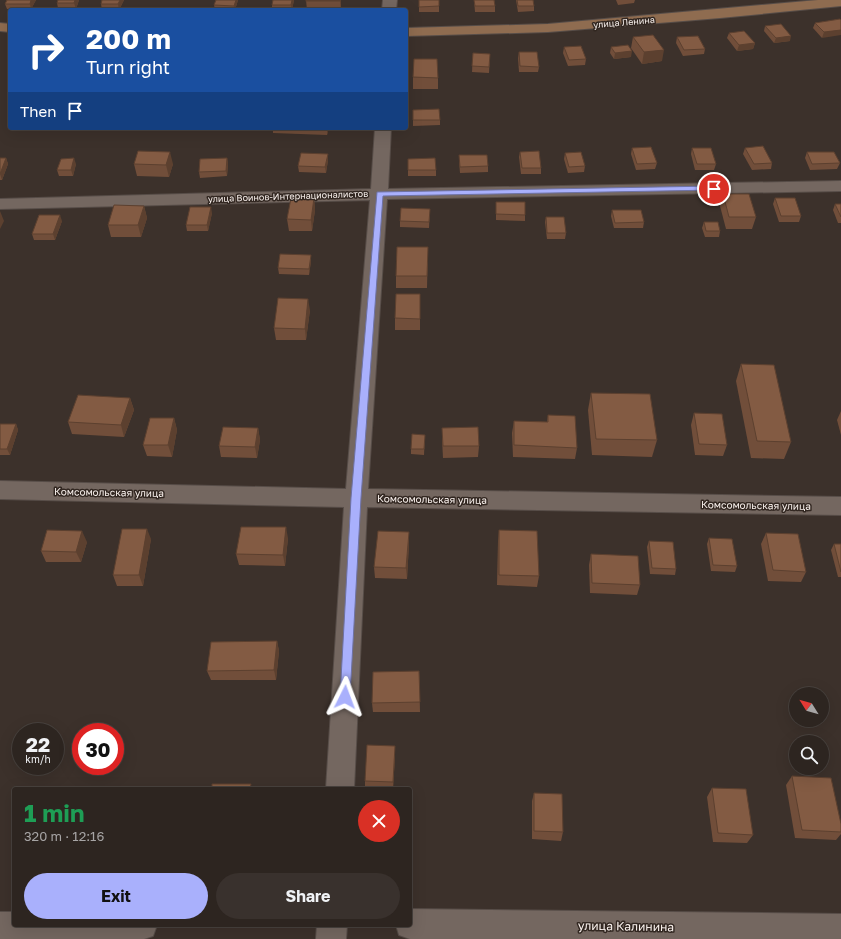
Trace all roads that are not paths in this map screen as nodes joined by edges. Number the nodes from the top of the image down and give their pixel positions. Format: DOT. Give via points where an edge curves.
graph roads {
  1 [pos="841,2"];
  2 [pos="408,32"];
  3 [pos="383,130"];
  4 [pos="841,186"];
  5 [pos="379,194"];
  6 [pos="0,204"];
  7 [pos="0,490"];
  8 [pos="356,498"];
  9 [pos="841,506"];
  10 [pos="340,787"];
  11 [pos="412,924"];
  12 [pos="0,927"];
  13 [pos="12,927"];
  14 [pos="332,927"];
  15 [pos="841,929"];
  16 [pos="331,939"];
  1 -- 2 [label="main road, улица Ленина" via="548,28"];
  3 -- 5 [label="street"];
  4 -- 5 [label="street, улица Воинов-Интернационалистов"];
  5 -- 6 [label="street, улица Воинов-Интернационалистов"];
  5 -- 8 [label="street"];
  7 -- 8 [label="street, Комсомольская улица"];
  8 -- 9 [label="street, Комсомольская улица"];
  8 -- 10 [label="street"];
  11 -- 15 [label="street, улица Калинина"];
  12 -- 13 [label="street"];
  14 -- 16 [label="street"];
}
